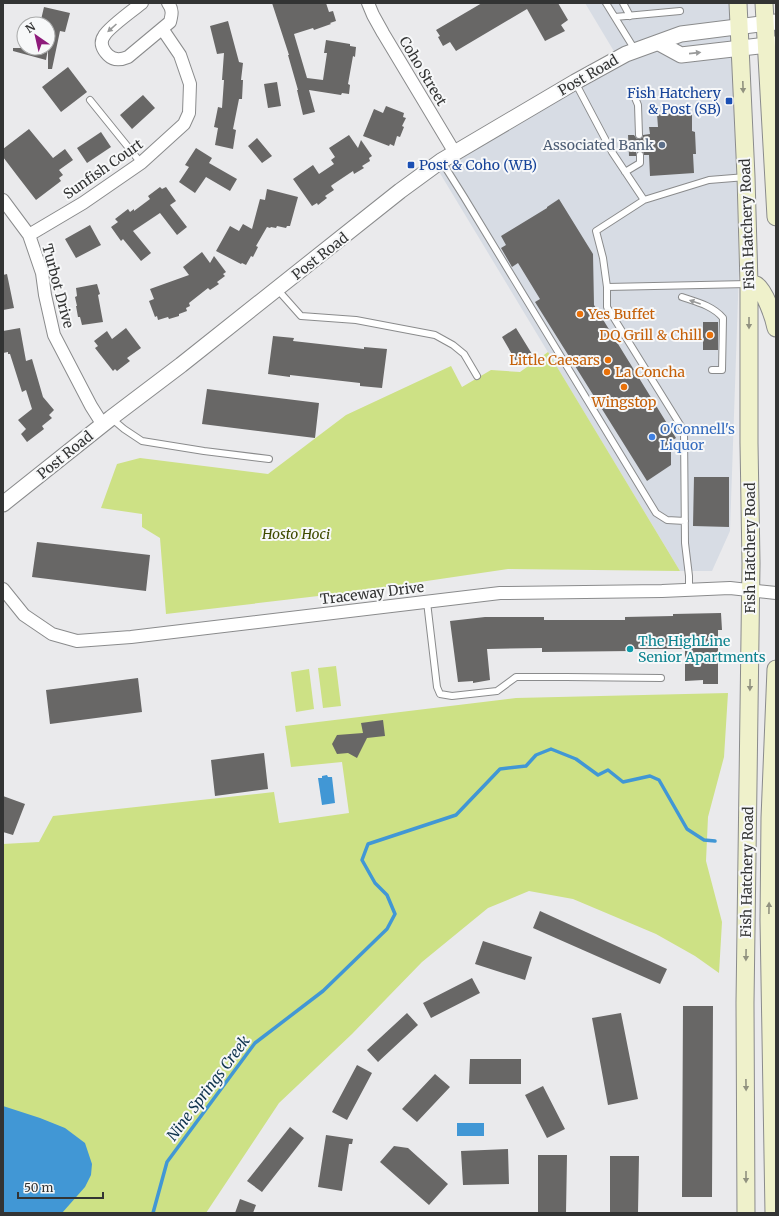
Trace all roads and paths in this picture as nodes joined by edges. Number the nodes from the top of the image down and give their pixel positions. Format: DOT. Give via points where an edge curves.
graph roads {
  1 [pos="142,3"];
  2 [pos="168,3"];
  3 [pos="368,3"];
  4 [pos="606,3"];
  5 [pos="623,3"];
  6 [pos="738,3"];
  7 [pos="764,3"];
  8 [pos="680,11"];
  9 [pos="630,16"];
  10 [pos="615,17"];
  11 [pos="771,23"];
  12 [pos="740,26"];
  13 [pos="163,30"];
  14 [pos="659,43"];
  15 [pos="771,45"];
  16 [pos="741,48"];
  17 [pos="635,50"];
  18 [pos="575,82"];
  19 [pos="633,93"];
  20 [pos="90,100"];
  21 [pos="639,135"];
  22 [pos="456,153"];
  23 [pos="640,155"];
  24 [pos="441,161"];
  25 [pos="141,163"];
  26 [pos="625,172"];
  27 [pos="746,177"];
  28 [pos="775,179"];
  29 [pos="3,200"];
  30 [pos="644,200"];
  31 [pos="776,217"];
  32 [pos="29,235"];
  33 [pos="749,284"];
  34 [pos="607,287"];
  35 [pos="277,289"];
  36 [pos="682,297"];
  37 [pos="776,328"];
  38 [pos="712,370"];
  39 [pos="477,376"];
  40 [pos="107,421"];
  41 [pos="269,459"];
  42 [pos="3,504"];
  43 [pos="685,521"];
  44 [pos="3,589"];
  45 [pos="689,589"];
  46 [pos="757,591"];
  47 [pos="776,593"];
  48 [pos="427,602"];
  49 [pos="776,669"];
  50 [pos="661,678"];
  51 [pos="746,1213"];
  52 [pos="774,1213"];
  1 -- 13 [label="street, one-way" via="110,29 104,36 103,48 111,58 120,60 128,57"];
  2 -- 13 [label="street" via="172,8 172,15"];
  3 -- 22 [label="street, Coho Street"];
  4 -- 10 [label="lane"];
  5 -- 9 [label="lane"];
  6 -- 12 [label="main road, Fish Hatchery Road"];
  7 -- 11 [label="main road, Fish Hatchery Road"];
  8 -- 9 [label="lane"];
  9 -- 10 [label="lane"];
  10 -- 17 [label="lane"];
  11 -- 12 [label="street, Post Road"];
  11 -- 15 [label="main road, Fish Hatchery Road"];
  12 -- 14 [label="street, Post Road" via="681,34"];
  12 -- 16 [label="main road, Fish Hatchery Road"];
  13 -- 25 [label="street, Sunfish Court" via="180,55 190,84 189,113 184,124"];
  14 -- 16 [label="street, one-way" via="681,55"];
  14 -- 17 [label="street, Post Road"];
  15 -- 16 [label="street"];
  15 -- 28 [label="main road, Fish Hatchery Road"];
  16 -- 27 [label="main road, Fish Hatchery Road, one-way"];
  17 -- 18 [label="street, Post Road"];
  18 -- 22 [label="street, Post Road"];
  18 -- 26 [label="lane"];
  19 -- 21 [label="lane" via="638,105"];
  20 -- 25 [label="lane"];
  22 -- 24 [label="street, Post Road"];
  23 -- 26 [label="lane" via="640,162"];
  24 -- 35 [label="street, Post Road"];
  24 -- 43 [label="lane" via="656,513 666,520"];
  25 -- 32 [label="street, Sunfish Court"];
  26 -- 30 [label="lane"];
  27 -- 30 [label="lane" via="709,180"];
  27 -- 33 [label="main road, Fish Hatchery Road"];
  28 -- 31 [label="main road, Fish Hatchery Road"];
  29 -- 32 [label="street, Turbot Drive"];
  30 -- 34 [label="lane" via="596,231"];
  32 -- 40 [label="street, Turbot Drive" via="42,273 54,335 91,406"];
  33 -- 34 [label="lane"];
  33 -- 37 [label="main road" via="756,285 765,297"];
  33 -- 46 [label="main road, Fish Hatchery Road, one-way" via="751,563"];
  34 -- 43 [label="lane" via="607,307 684,431"];
  35 -- 39 [label="lane" via="301,316 356,320 435,335 464,354"];
  35 -- 40 [label="street, Post Road"];
  38 -- 36 [label="lane, one-way" via="722,370 723,318 719,312"];
  40 -- 41 [label="lane" via="142,441"];
  40 -- 42 [label="street, Post Road"];
  43 -- 45 [label="lane"];
  44 -- 48 [label="street, Traceway Drive" via="28,618 52,634 77,641 131,637"];
  45 -- 46 [label="street, Traceway Drive" via="730,588"];
  45 -- 48 [label="street, Traceway Drive" via="500,593"];
  46 -- 47 [label="street, Traceway Drive"];
  46 -- 51 [label="main road, Fish Hatchery Road, one-way" via="745,1003"];
  48 -- 50 [label="lane" via="440,694 452,696 498,691 516,677"];
  52 -- 49 [label="main road, Fish Hatchery Road, one-way" via="769,920"];
}
